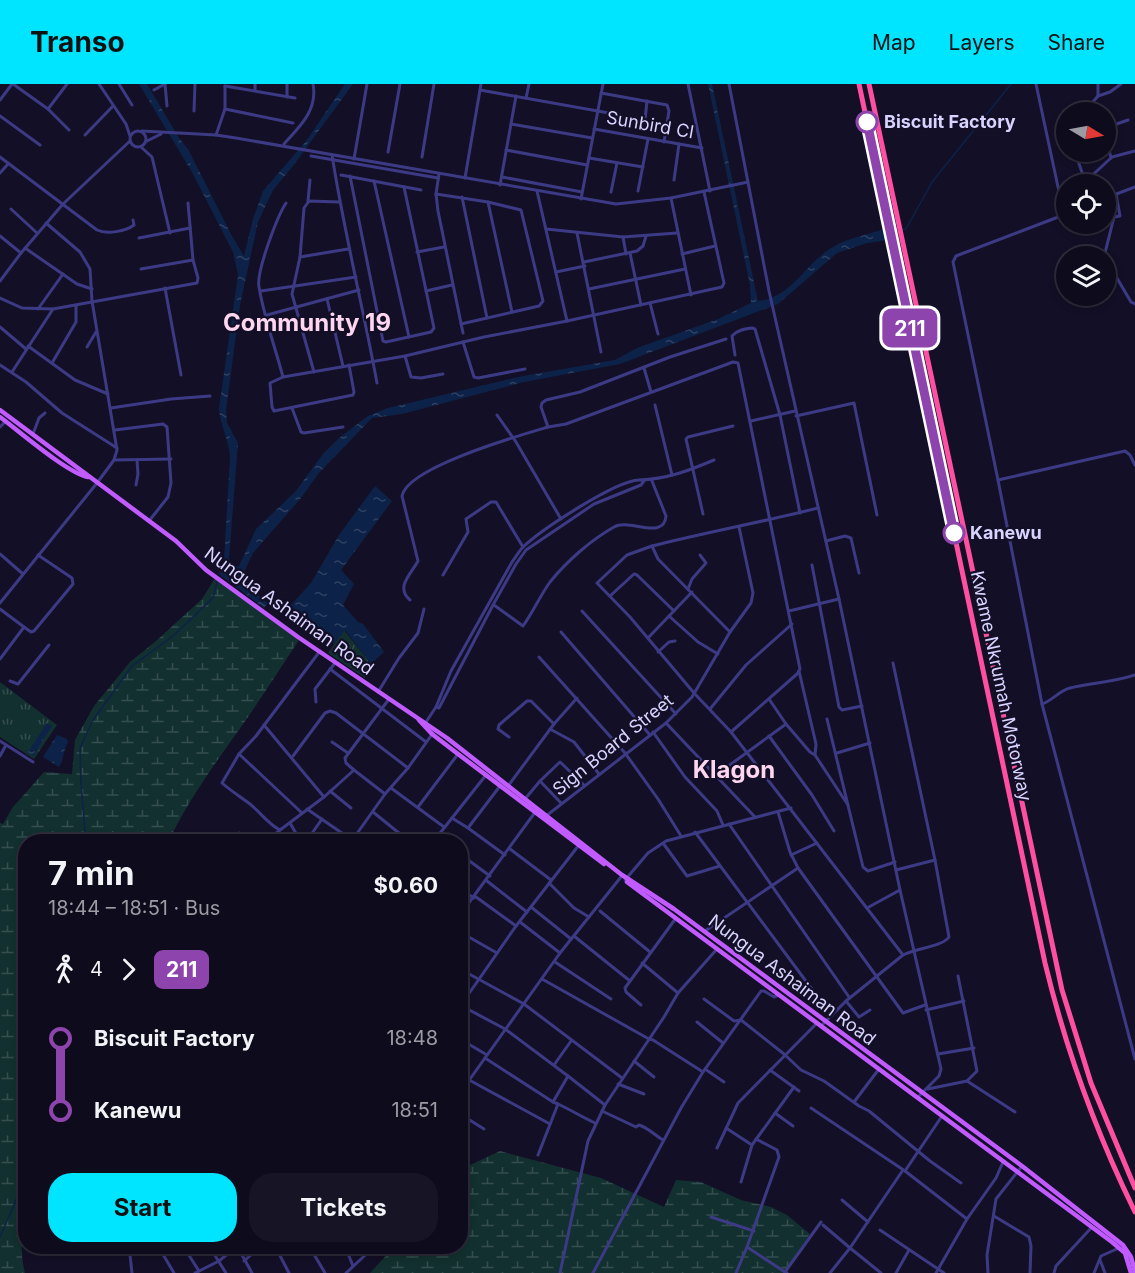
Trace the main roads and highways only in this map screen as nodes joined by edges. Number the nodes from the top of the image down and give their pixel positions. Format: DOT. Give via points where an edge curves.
graph roads {
  1 [pos="859,84"];
  2 [pos="869,84"];
  3 [pos="0,410"];
  4 [pos="0,417"];
  5 [pos="82,473"];
  6 [pos="419,720"];
  7 [pos="434,731"];
  8 [pos="536,811"];
  9 [pos="544,817"];
  10 [pos="624,878"];
  11 [pos="920,1095"];
  12 [pos="1135,1188"];
  13 [pos="1135,1212"];
  14 [pos="1133,1272"];
  1 -- 13 [label="highway, Kwame Nkrumah Motorway" via="1044,963 1070,1057"];
  2 -- 12 [label="highway, Kwame Nkrumah Motorway" via="1062,990 1091,1083"];
  3 -- 5 [label="main road, Nungua Ashaiman Road"];
  4 -- 5 [label="main road, Nungua Ashaiman Road"];
  5 -- 6 [label="main road, Nungua Ashaiman Road" via="176,541 206,570"];
  6 -- 7 [label="main road, Nungua Ashaiman Road"];
  6 -- 7 [label="main road, Nungua Ashaiman Road"];
  7 -- 8 [label="main road, Nungua Ashaiman Road" via="458,754"];
  7 -- 8 [label="main road, Nungua Ashaiman Road"];
  8 -- 9 [label="main road, Nungua Ashaiman Road"];
  9 -- 10 [label="main road, Nungua Ashaiman Road"];
  9 -- 10 [label="main road, Nungua Ashaiman Road"];
  10 -- 11 [label="main road, Nungua Ashaiman Road" via="879,1069"];
  10 -- 11 [label="main road, Nungua Ashaiman Road" via="705,932"];
  11 -- 14 [label="main road, Nungua Ashaiman Road" via="942,1116 1119,1248"];
  11 -- 14 [label="main road, Nungua Ashaiman Road" via="1022,1166 1123,1245 1131,1257"];
}
